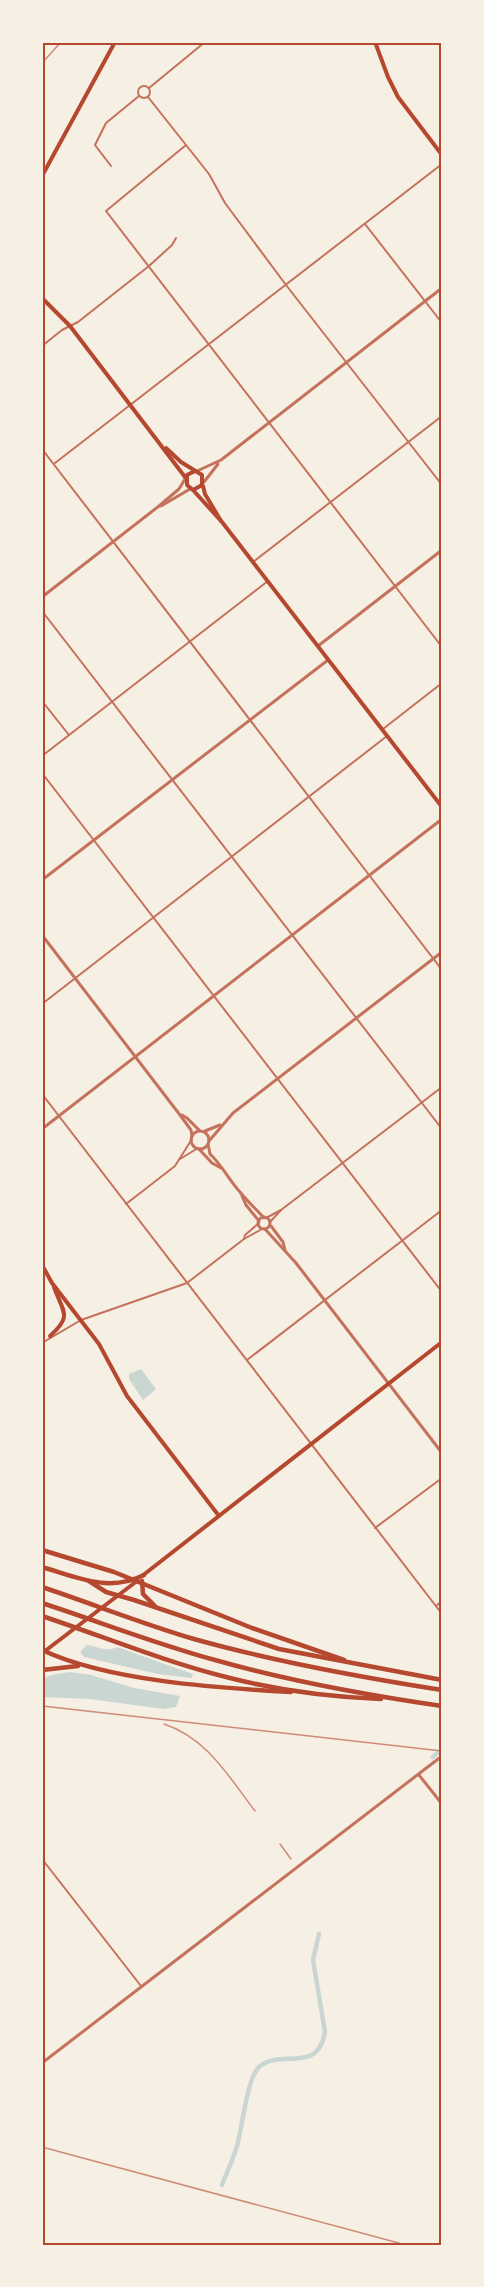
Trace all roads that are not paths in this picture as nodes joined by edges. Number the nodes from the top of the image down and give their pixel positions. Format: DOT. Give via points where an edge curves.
graph roads {
  1 [pos="115,42"];
  2 [pos="205,42"];
  3 [pos="375,42"];
  4 [pos="148,88"];
  5 [pos="140,96"];
  6 [pos="148,97"];
  7 [pos="186,145"];
  8 [pos="442,155"];
  9 [pos="442,164"];
  10 [pos="111,166"];
  11 [pos="42,176"];
  12 [pos="365,224"];
  13 [pos="176,238"];
  14 [pos="149,266"];
  15 [pos="286,285"];
  16 [pos="442,288"];
  17 [pos="42,298"];
  18 [pos="425,302"];
  19 [pos="442,323"];
  20 [pos="70,326"];
  21 [pos="209,344"];
  22 [pos="42,346"];
  23 [pos="347,362"];
  24 [pos="132,404"];
  25 [pos="442,416"];
  26 [pos="270,422"];
  27 [pos="409,442"];
  28 [pos="165,448"];
  29 [pos="42,449"];
  30 [pos="221,460"];
  31 [pos="54,464"];
  32 [pos="196,471"];
  33 [pos="186,478"];
  34 [pos="203,483"];
  35 [pos="442,485"];
  36 [pos="192,489"];
  37 [pos="331,502"];
  38 [pos="159,506"];
  39 [pos="222,522"];
  40 [pos="113,542"];
  41 [pos="442,550"];
  42 [pos="253,562"];
  43 [pos="268,581"];
  44 [pos="395,585"];
  45 [pos="42,597"];
  46 [pos="42,611"];
  47 [pos="190,642"];
  48 [pos="318,646"];
  49 [pos="442,647"];
  50 [pos="328,660"];
  51 [pos="442,683"];
  52 [pos="42,701"];
  53 [pos="113,702"];
  54 [pos="250,720"];
  55 [pos="382,729"];
  56 [pos="69,735"];
  57 [pos="387,736"];
  58 [pos="42,756"];
  59 [pos="42,773"];
  60 [pos="173,780"];
  61 [pos="310,797"];
  62 [pos="442,807"];
  63 [pos="442,819"];
  64 [pos="94,841"];
  65 [pos="232,857"];
  66 [pos="370,875"];
  67 [pos="42,880"];
  68 [pos="153,918"];
  69 [pos="42,935"];
  70 [pos="293,936"];
  71 [pos="442,952"];
  72 [pos="433,959"];
  73 [pos="442,970"];
  74 [pos="76,978"];
  75 [pos="214,996"];
  76 [pos="42,1004"];
  77 [pos="356,1018"];
  78 [pos="136,1056"];
  79 [pos="278,1079"];
  80 [pos="442,1087"];
  81 [pos="42,1094"];
  82 [pos="421,1102"];
  83 [pos="180,1114"];
  84 [pos="59,1117"];
  85 [pos="222,1124"];
  86 [pos="42,1129"];
  87 [pos="442,1130"];
  88 [pos="202,1132"];
  89 [pos="192,1138"];
  90 [pos="208,1142"];
  91 [pos="198,1148"];
  92 [pos="180,1159"];
  93 [pos="343,1163"];
  94 [pos="222,1169"];
  95 [pos="242,1194"];
  96 [pos="126,1204"];
  97 [pos="281,1210"];
  98 [pos="442,1210"];
  99 [pos="265,1218"];
  100 [pos="259,1222"];
  101 [pos="270,1224"];
  102 [pos="264,1229"];
  103 [pos="244,1239"];
  104 [pos="403,1240"];
  105 [pos="285,1250"];
  106 [pos="42,1265"];
  107 [pos="52,1283"];
  108 [pos="187,1283"];
  109 [pos="442,1292"];
  110 [pos="325,1301"];
  111 [pos="81,1320"];
  112 [pos="50,1336"];
  113 [pos="442,1342"];
  114 [pos="42,1343"];
  115 [pos="247,1361"];
  116 [pos="388,1383"];
  117 [pos="310,1444"];
  118 [pos="442,1453"];
  119 [pos="442,1478"];
  120 [pos="219,1516"];
  121 [pos="375,1528"];
  122 [pos="42,1550"];
  123 [pos="42,1567"];
  124 [pos="144,1575"];
  125 [pos="88,1581"];
  126 [pos="42,1587"];
  127 [pos="118,1596"];
  128 [pos="442,1601"];
  129 [pos="42,1603"];
  130 [pos="436,1606"];
  131 [pos="160,1609"];
  132 [pos="442,1614"];
  133 [pos="42,1616"];
  134 [pos="43,1652"];
  135 [pos="344,1660"];
  136 [pos="87,1665"];
  137 [pos="42,1670"];
  138 [pos="442,1680"];
  139 [pos="442,1690"];
  140 [pos="320,1694"];
  141 [pos="396,1700"];
  142 [pos="442,1706"];
  143 [pos="442,1756"];
  144 [pos="419,1775"];
  145 [pos="442,1804"];
  146 [pos="42,1859"];
  147 [pos="141,1986"];
  148 [pos="42,2063"];
  1 -- 11 [label="main road"];
  2 -- 4 [label="street"];
  3 -- 8 [label="main road" via="398,97"];
  4 -- 5 [label="street" via="140,89"];
  4 -- 6 [label="street"];
  5 -- 6 [label="street"];
  5 -- 10 [label="street" via="106,123 95,145"];
  6 -- 7 [label="street"];
  7 -- 14 [label="street" via="106,211"];
  7 -- 15 [label="street"];
  9 -- 12 [label="street"];
  12 -- 15 [label="street"];
  12 -- 18 [label="street"];
  13 -- 14 [label="street"];
  14 -- 20 [label="street"];
  14 -- 21 [label="street"];
  15 -- 21 [label="street"];
  15 -- 23 [label="street"];
  16 -- 18 [label="street"];
  17 -- 20 [label="main road"];
  18 -- 19 [label="street"];
  18 -- 23 [label="street"];
  20 -- 22 [label="street"];
  20 -- 24 [label="main road"];
  21 -- 24 [label="street"];
  21 -- 26 [label="street"];
  23 -- 26 [label="street"];
  23 -- 27 [label="street"];
  24 -- 28 [label="main road"];
  24 -- 31 [label="street"];
  25 -- 27 [label="street"];
  26 -- 30 [label="street"];
  26 -- 37 [label="street"];
  27 -- 35 [label="street"];
  27 -- 37 [label="street"];
  28 -- 32 [label="main road"];
  28 -- 33 [label="main road"];
  29 -- 31 [label="street"];
  30 -- 32 [label="street"];
  30 -- 34 [label="street"];
  31 -- 40 [label="street"];
  32 -- 33 [label="main road"];
  32 -- 34 [label="main road" via="202,475"];
  33 -- 36 [label="main road"];
  33 -- 38 [label="street"];
  34 -- 36 [label="main road"];
  34 -- 39 [label="main road" via="205,494"];
  36 -- 38 [label="street"];
  36 -- 39 [label="main road"];
  37 -- 42 [label="street"];
  37 -- 44 [label="street"];
  38 -- 40 [label="street"];
  39 -- 42 [label="main road"];
  40 -- 45 [label="street"];
  40 -- 47 [label="street"];
  41 -- 44 [label="street"];
  42 -- 43 [label="main road"];
  43 -- 47 [label="street"];
  43 -- 48 [label="main road"];
  44 -- 48 [label="street"];
  44 -- 49 [label="street"];
  46 -- 53 [label="street"];
  47 -- 53 [label="street"];
  47 -- 54 [label="street"];
  48 -- 50 [label="main road"];
  50 -- 54 [label="street"];
  50 -- 55 [label="main road"];
  51 -- 55 [label="street"];
  52 -- 56 [label="street"];
  53 -- 56 [label="street"];
  53 -- 60 [label="street"];
  54 -- 60 [label="street"];
  54 -- 61 [label="street"];
  55 -- 57 [label="main road"];
  56 -- 58 [label="street"];
  57 -- 61 [label="street"];
  57 -- 62 [label="main road"];
  59 -- 64 [label="street"];
  60 -- 64 [label="street"];
  60 -- 65 [label="street"];
  61 -- 65 [label="street"];
  61 -- 66 [label="street"];
  63 -- 66 [label="street"];
  64 -- 67 [label="street"];
  64 -- 68 [label="street"];
  65 -- 68 [label="street"];
  65 -- 70 [label="street"];
  66 -- 70 [label="street"];
  66 -- 72 [label="street"];
  68 -- 74 [label="street"];
  68 -- 75 [label="street"];
  69 -- 74 [label="street"];
  70 -- 75 [label="street"];
  70 -- 77 [label="street"];
  71 -- 72 [label="street"];
  72 -- 73 [label="street"];
  72 -- 77 [label="street"];
  74 -- 76 [label="street"];
  74 -- 78 [label="street"];
  75 -- 78 [label="street"];
  75 -- 79 [label="street"];
  77 -- 79 [label="street"];
  77 -- 82 [label="street"];
  78 -- 83 [label="street"];
  78 -- 84 [label="street"];
  79 -- 85 [label="street"];
  79 -- 93 [label="street"];
  80 -- 82 [label="street"];
  81 -- 84 [label="street"];
  82 -- 87 [label="street"];
  82 -- 93 [label="street"];
  83 -- 88 [label="street"];
  83 -- 89 [label="street"];
  84 -- 86 [label="street"];
  84 -- 96 [label="street"];
  85 -- 88 [label="street"];
  85 -- 90 [label="street"];
  88 -- 89 [label="street"];
  88 -- 90 [label="street"];
  89 -- 91 [label="street"];
  89 -- 92 [label="street"];
  90 -- 91 [label="street" via="204,1148"];
  90 -- 94 [label="street" via="210,1154"];
  91 -- 92 [label="street"];
  91 -- 94 [label="street"];
  92 -- 96 [label="street"];
  93 -- 97 [label="street"];
  93 -- 104 [label="street"];
  94 -- 95 [label="street"];
  95 -- 99 [label="street"];
  95 -- 100 [label="street"];
  96 -- 108 [label="street"];
  97 -- 99 [label="street"];
  97 -- 101 [label="street"];
  98 -- 104 [label="street"];
  99 -- 100 [label="street"];
  99 -- 101 [label="street"];
  100 -- 102 [label="street"];
  100 -- 103 [label="street"];
  101 -- 102 [label="street"];
  101 -- 105 [label="street"];
  102 -- 103 [label="street"];
  102 -- 105 [label="street"];
  103 -- 108 [label="street"];
  104 -- 109 [label="street"];
  104 -- 110 [label="street"];
  105 -- 110 [label="street"];
  106 -- 107 [label="main road"];
  107 -- 111 [label="main road"];
  107 -- 112 [label="main road" via="65,1319"];
  108 -- 111 [label="street"];
  108 -- 115 [label="street"];
  110 -- 115 [label="street"];
  110 -- 116 [label="street"];
  111 -- 112 [label="street"];
  111 -- 120 [label="main road" via="131,1402"];
  112 -- 114 [label="street"];
  113 -- 116 [label="main road"];
  115 -- 117 [label="street"];
  116 -- 117 [label="main road"];
  116 -- 118 [label="street"];
  117 -- 120 [label="main road"];
  117 -- 121 [label="street"];
  119 -- 121 [label="street"];
  120 -- 124 [label="main road"];
  121 -- 130 [label="street"];
  122 -- 135 [label="highway" via="114,1572"];
  123 -- 125 [label="highway"];
  124 -- 125 [label="highway" via="114,1584"];
  124 -- 127 [label="main road"];
  124 -- 131 [label="highway" via="143,1594"];
  125 -- 127 [label="highway"];
  126 -- 139 [label="highway" via="192,1638 257,1655"];
  127 -- 131 [label="highway"];
  127 -- 134 [label="main road"];
  128 -- 130 [label="street"];
  129 -- 141 [label="highway" via="213,1660"];
  130 -- 132 [label="street"];
  131 -- 135 [label="highway" via="279,1649"];
  133 -- 140 [label="highway" via="224,1677"];
  134 -- 136 [label="highway"];
  135 -- 138 [label="highway"];
  136 -- 137 [label="highway"];
  136 -- 140 [label="highway" via="174,1682"];
  140 -- 141 [label="highway"];
  141 -- 142 [label="highway"];
  143 -- 144 [label="street"];
  144 -- 145 [label="street"];
  144 -- 147 [label="street"];
  146 -- 147 [label="street"];
  147 -- 148 [label="street"];
}
